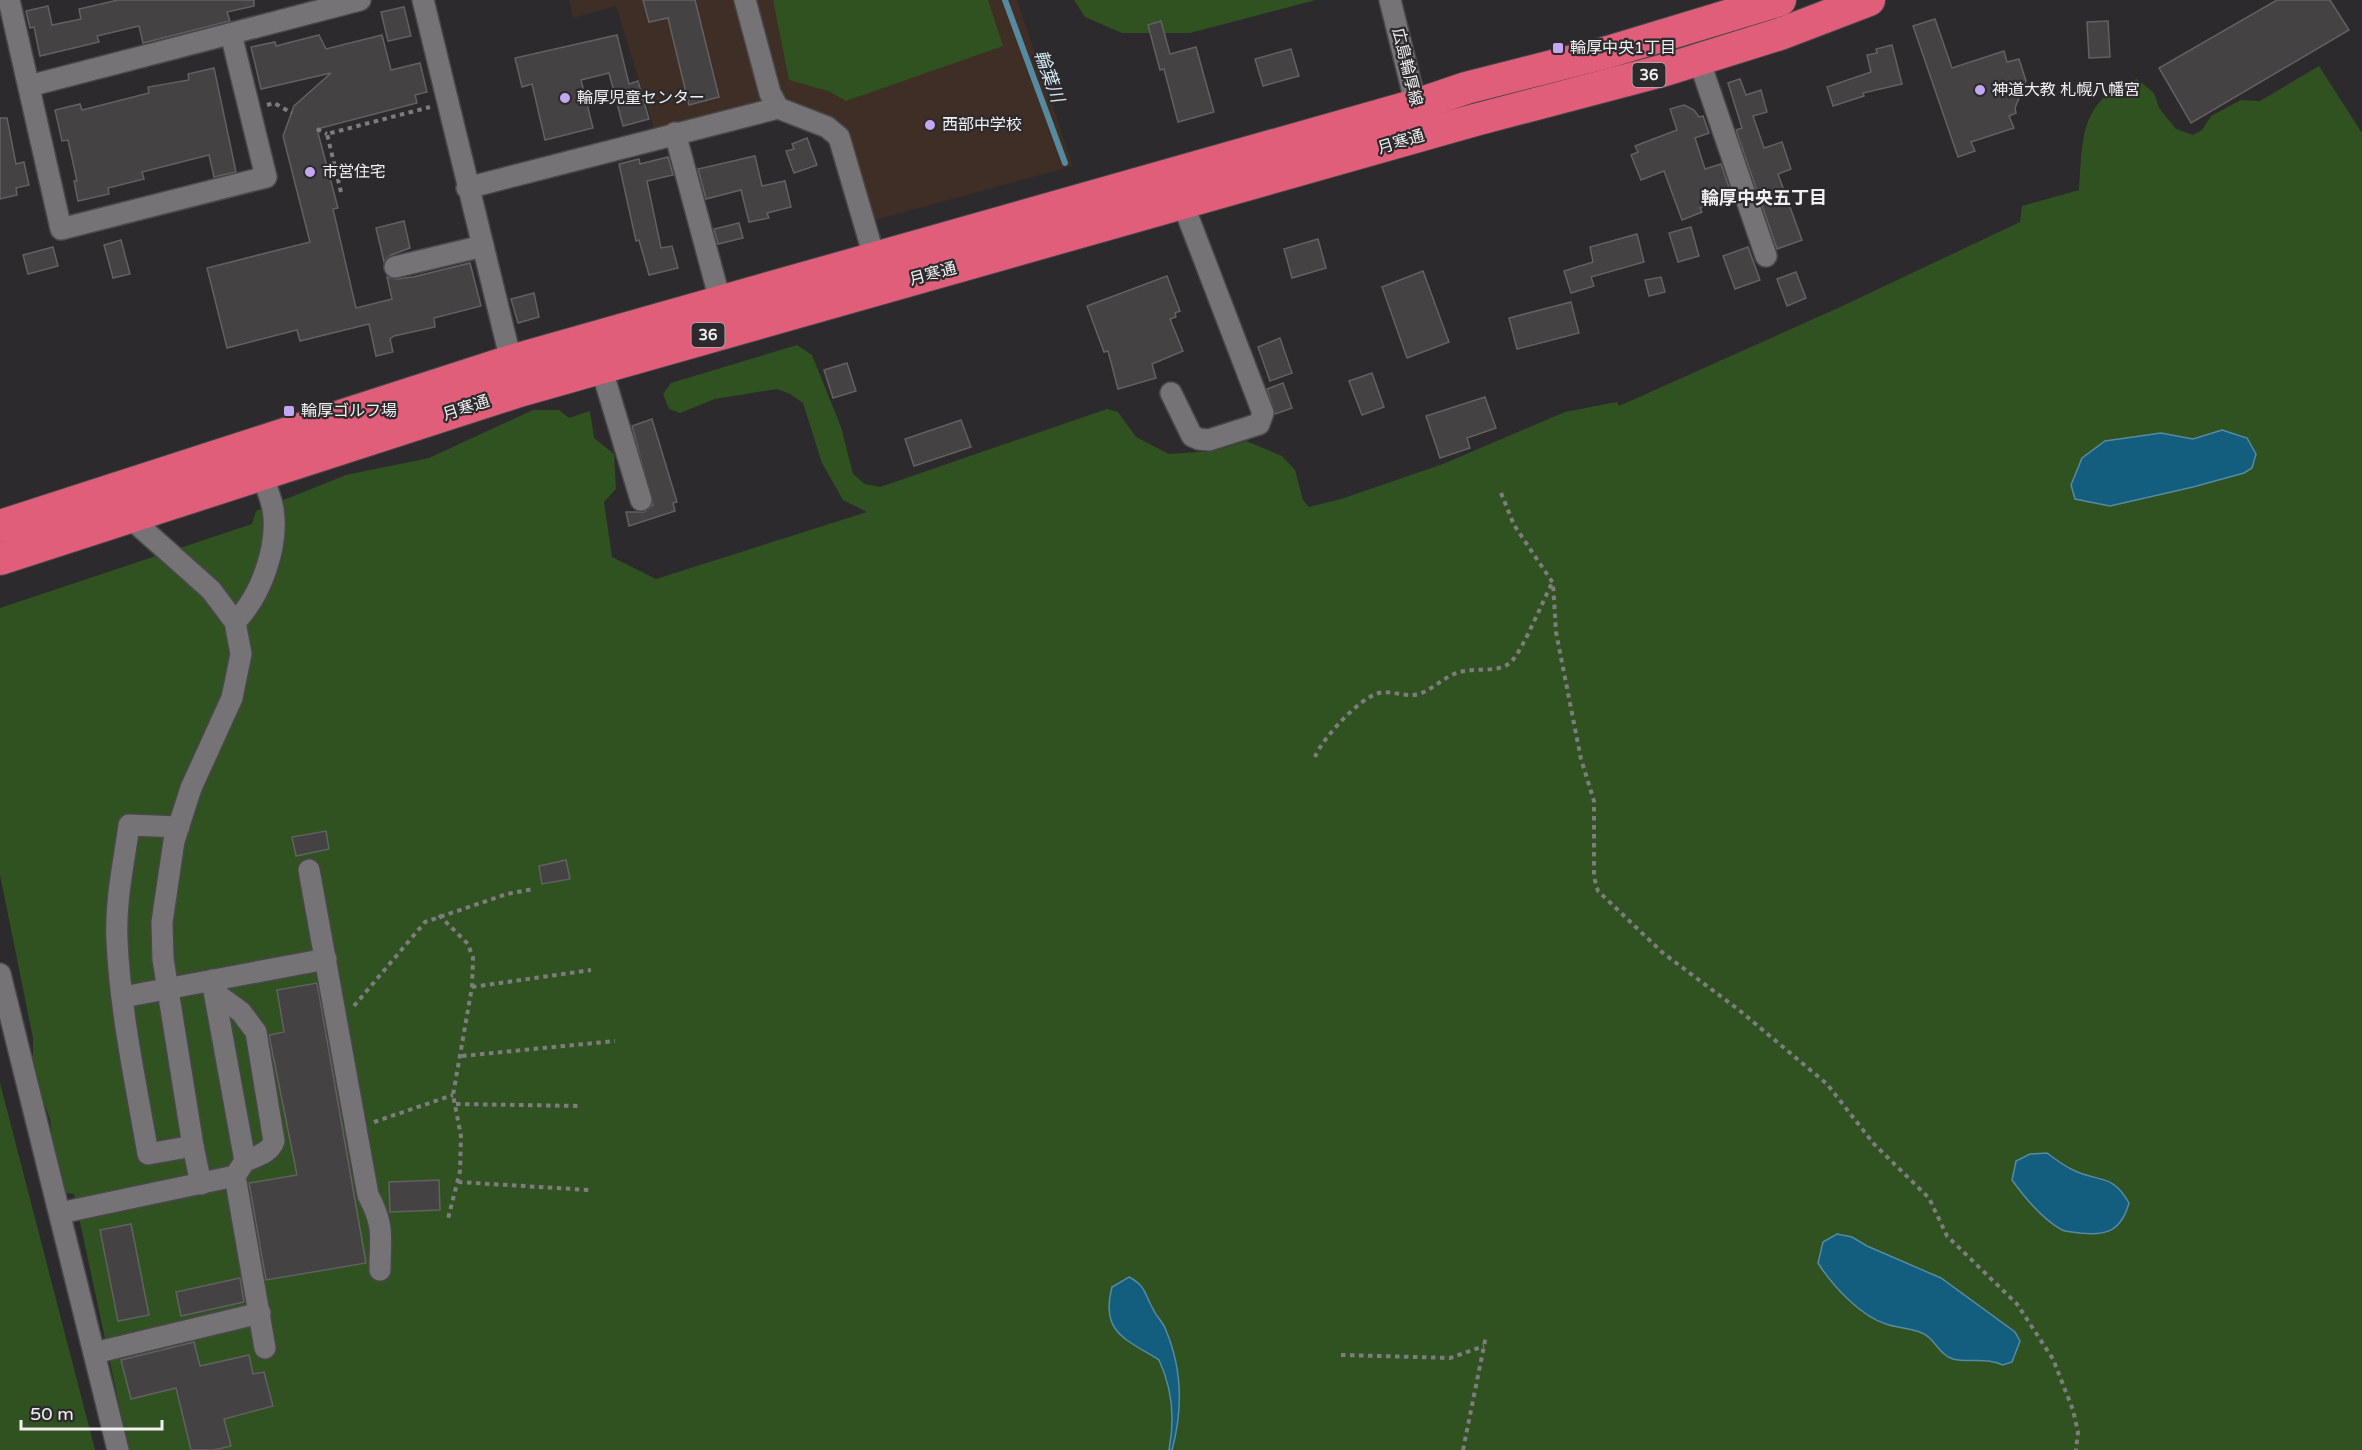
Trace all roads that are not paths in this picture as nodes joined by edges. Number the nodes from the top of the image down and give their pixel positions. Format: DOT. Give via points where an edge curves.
graph roads {
  1 [pos="9,0"];
  2 [pos="423,0"];
  3 [pos="745,0"];
  4 [pos="1390,0"];
  5 [pos="1869,0"];
  6 [pos="351,1"];
  7 [pos="1773,1"];
  8 [pos="231,34"];
  9 [pos="1780,34"];
  10 [pos="1699,60"];
  11 [pos="29,86"];
  12 [pos="1416,105"];
  13 [pos="778,108"];
  14 [pos="675,133"];
  15 [pos="1424,135"];
  16 [pos="467,188"];
  17 [pos="1183,204"];
  18 [pos="483,246"];
  19 [pos="1766,256"];
  20 [pos="874,257"];
  21 [pos="395,267"];
  22 [pos="883,288"];
  23 [pos="720,300"];
  24 [pos="728,330"];
  25 [pos="600,367"];
  26 [pos="515,376"];
  27 [pos="1171,393"];
  28 [pos="262,473"];
  29 [pos="641,500"];
  30 [pos="128,516"];
  31 [pos="0,526"];
  32 [pos="0,559"];
  33 [pos="235,622"];
  34 [pos="179,827"];
  35 [pos="309,870"];
  36 [pos="326,959"];
  37 [pos="0,974"];
  38 [pos="213,987"];
  39 [pos="168,989"];
  40 [pos="123,997"];
  41 [pos="193,1146"];
  42 [pos="240,1169"];
  43 [pos="201,1184"];
  44 [pos="60,1213"];
  45 [pos="380,1270"];
  46 [pos="260,1313"];
  47 [pos="266,1348"];
  48 [pos="94,1353"];
  49 [pos="118,1450"];
  1 -- 11 [label="street"];
  2 -- 16 [label="street"];
  3 -- 13 [label="street" via="770,93"];
  4 -- 12 [label="street, 広島輪厚線"];
  5 -- 9 [label="highway, 月寒通 / 36"];
  6 -- 8 [label="street"];
  7 -- 9 [label="street"];
  7 -- 12 [label="highway, 月寒通 / 36"];
  8 -- 11 [label="street"];
  8 -- 11 [label="street" via="266,177 61,230"];
  9 -- 10 [label="highway, 月寒通 / 36"];
  10 -- 15 [label="highway, 月寒通 / 36"];
  10 -- 19 [label="street"];
  12 -- 15 [label="street, 広島輪厚線"];
  12 -- 20 [label="highway, 月寒通 / 36"];
  13 -- 14 [label="street"];
  13 -- 20 [label="street" via="827,127 839,137"];
  14 -- 16 [label="street"];
  14 -- 23 [label="street"];
  15 -- 17 [label="highway, 月寒通 / 36"];
  16 -- 18 [label="street"];
  17 -- 22 [label="highway, 月寒通 / 36"];
  17 -- 27 [label="street" via="1263,419 1259,424 1209,440 1199,439 1192,436"];
  18 -- 21 [label="street"];
  18 -- 26 [label="street"];
  20 -- 22 [label="street"];
  20 -- 23 [label="highway, 月寒通 / 36"];
  22 -- 24 [label="highway, 月寒通 / 36"];
  23 -- 24 [label="street"];
  23 -- 26 [label="highway, 月寒通 / 36"];
  24 -- 25 [label="highway, 月寒通 / 36"];
  25 -- 26 [label="highway, 月寒通 / 36"];
  25 -- 29 [label="street"];
  26 -- 28 [label="highway, 月寒通 / 36"];
  26 -- 31 [label="highway, 月寒通 / 36"];
  28 -- 30 [label="highway, 月寒通 / 36"];
  28 -- 33 [label="street" via="273,510 267,571 246,611"];
  30 -- 32 [label="highway, 月寒通 / 36"];
  30 -- 33 [label="street" via="192,571"];
  33 -- 34 [label="street" via="241,654 239,675 191,788"];
  34 -- 39 [label="street" via="162,922"];
  34 -- 40 [label="street" via="129,825 117,938"];
  35 -- 36 [label="street"];
  36 -- 38 [label="street"];
  36 -- 45 [label="street" via="368,1195 380,1218"];
  37 -- 44 [label="street"];
  38 -- 39 [label="street"];
  38 -- 42 [label="street"];
  38 -- 42 [label="street" via="256,1032 274,1141 272,1147"];
  39 -- 40 [label="street"];
  39 -- 41 [label="street"];
  40 -- 41 [label="street" via="147,1154"];
  41 -- 43 [label="street"];
  42 -- 43 [label="street"];
  42 -- 46 [label="street"];
  43 -- 44 [label="street"];
  44 -- 48 [label="street"];
  46 -- 47 [label="street"];
  46 -- 48 [label="street"];
  48 -- 49 [label="street"];
}
